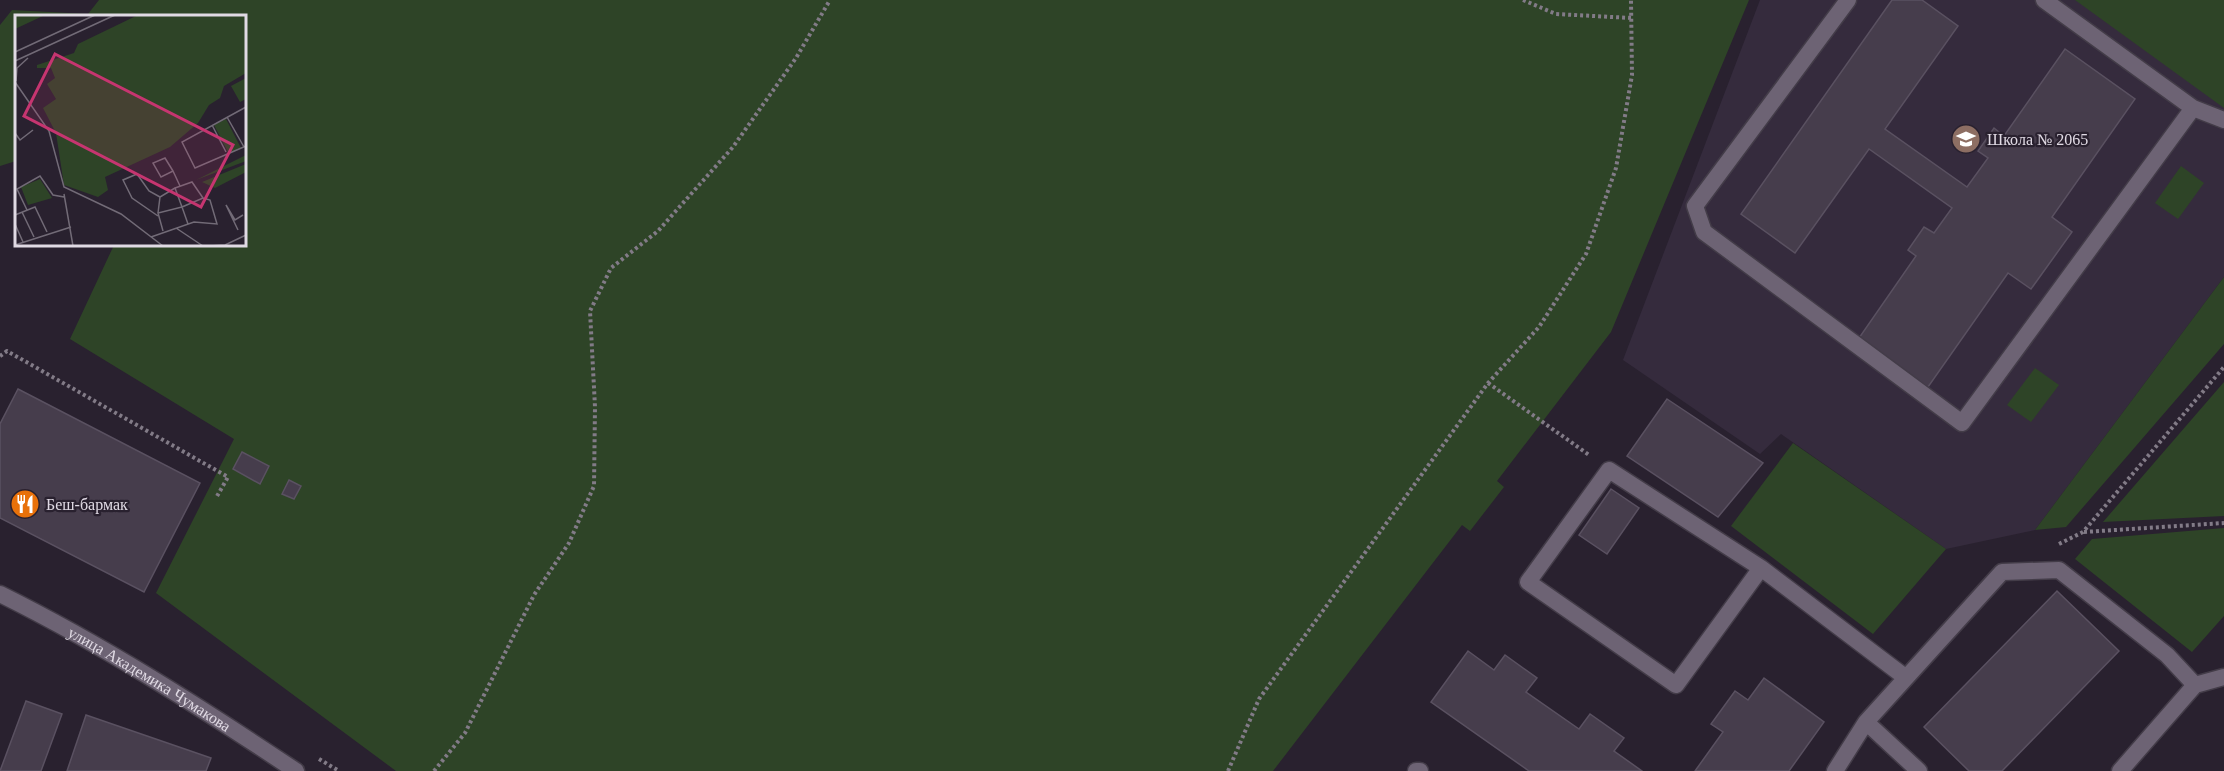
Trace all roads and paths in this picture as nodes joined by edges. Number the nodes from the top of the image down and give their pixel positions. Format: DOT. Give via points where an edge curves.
graph roads {
  1 [pos="830,0"];
  2 [pos="1523,0"];
  3 [pos="1630,0"];
  4 [pos="1848,0"];
  5 [pos="2044,0"];
  6 [pos="1631,18"];
  7 [pos="2193,108"];
  8 [pos="2224,120"];
  9 [pos="0,356"];
  10 [pos="2224,367"];
  11 [pos="1488,383"];
  12 [pos="1609,470"];
  13 [pos="216,498"];
  14 [pos="2224,524"];
  15 [pos="2083,532"];
  16 [pos="2053,547"];
  17 [pos="1761,568"];
  18 [pos="0,594"];
  19 [pos="1905,677"];
  20 [pos="2224,677"];
  21 [pos="2195,685"];
  22 [pos="1866,722"];
  23 [pos="296,771"];
  24 [pos="434,771"];
  25 [pos="1228,771"];
  26 [pos="1835,771"];
  27 [pos="1919,771"];
  28 [pos="2120,771"];
  1 -- 24 [label="path" via="796,58 733,147 658,231 611,268 590,311 594,486 569,543 534,595 465,733"];
  2 -- 6 [label="path" via="1556,14"];
  3 -- 6 [label="path"];
  4 -- 7 [label="street" via="1695,206 1704,232 1962,423"];
  5 -- 7 [label="street"];
  6 -- 11 [label="path" via="1632,75 1616,168 1586,254 1539,327"];
  7 -- 8 [label="street"];
  9 -- 13 [label="path" via="7,351 228,477"];
  10 -- 15 [label="path"];
  11 -- 12 [label="path"];
  11 -- 25 [label="path" via="1259,699"];
  12 -- 17 [label="street"];
  12 -- 17 [label="street" via="1528,582 1676,685"];
  14 -- 15 [label="path"];
  15 -- 16 [label="path"];
  17 -- 19 [label="street"];
  18 -- 23 [label="street, улица Академика Чумакова" via="71,629"];
  19 -- 21 [label="street" via="2002,572 2059,570 2167,655"];
  19 -- 22 [label="street"];
  20 -- 21 [label="street"];
  21 -- 28 [label="street"];
  22 -- 26 [label="street"];
  22 -- 27 [label="street"];
}
